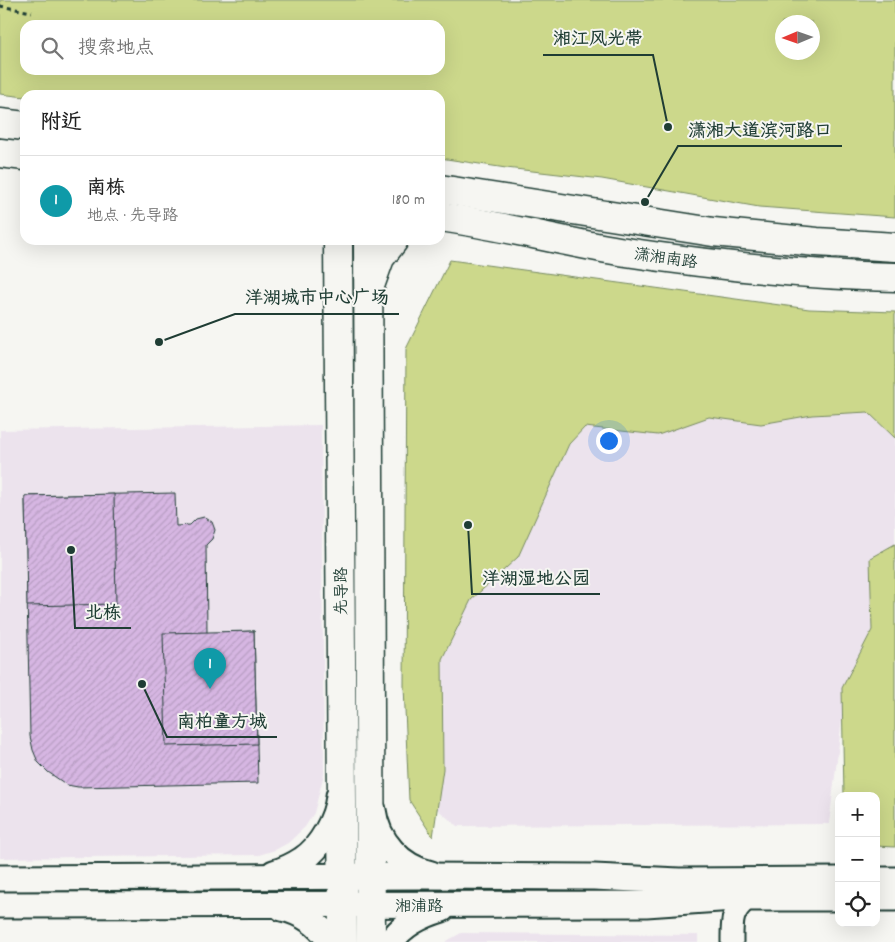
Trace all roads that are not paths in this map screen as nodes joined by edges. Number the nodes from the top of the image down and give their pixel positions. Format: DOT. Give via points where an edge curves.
graph roads {
  1 [pos="0,123"];
  2 [pos="20,125"];
  3 [pos="445,189"];
  4 [pos="445,219"];
  5 [pos="329,245"];
  6 [pos="338,245"];
  7 [pos="368,245"];
  8 [pos="390,245"];
  9 [pos="895,247"];
  10 [pos="895,278"];
  11 [pos="339,281"];
  12 [pos="368,304"];
  13 [pos="341,779"];
  14 [pos="371,795"];
  15 [pos="342,876"];
  16 [pos="371,876"];
  17 [pos="446,876"];
  18 [pos="255,877"];
  19 [pos="2,878"];
  20 [pos="835,880"];
  21 [pos="880,880"];
  22 [pos="895,880"];
  23 [pos="835,898"];
  24 [pos="880,898"];
  25 [pos="895,898"];
  26 [pos="747,899"];
  27 [pos="707,901"];
  28 [pos="262,904"];
  29 [pos="342,904"];
  30 [pos="371,904"];
  31 [pos="0,905"];
  32 [pos="463,905"];
  33 [pos="330,942"];
  34 [pos="342,942"];
  35 [pos="371,942"];
  36 [pos="390,942"];
  37 [pos="722,942"];
  38 [pos="732,942"];
  1 -- 2 [label="main road"];
  3 -- 9 [label="main road, 潇湘南路" via="713,232"];
  4 -- 10 [label="main road, 潇湘南路" via="686,260 756,269"];
  5 -- 11 [label="main road"];
  6 -- 11 [label="main road, 先导路"];
  7 -- 12 [label="main road, 先导路"];
  8 -- 12 [label="main road" via="380,258 372,279"];
  11 -- 13 [label="main road, 先导路"];
  12 -- 14 [label="main road, 先导路"];
  13 -- 15 [label="main road, 先导路"];
  13 -- 18 [label="main road" via="339,803 318,844 304,859 285,870"];
  14 -- 16 [label="main road, 先导路"];
  14 -- 17 [label="main road" via="379,832 389,848 406,864"];
  15 -- 16 [label="main road, 湘浦路"];
  15 -- 18 [label="main road, 湘浦路"];
  15 -- 29 [label="main road, 先导路"];
  16 -- 17 [label="main road, 湘浦路"];
  16 -- 30 [label="main road, 先导路"];
  17 -- 20 [label="main road, 湘浦路" via="680,881"];
  18 -- 19 [label="main road, 湘浦路"];
  21 -- 22 [label="main road"];
  23 -- 26 [label="main road, 湘浦路"];
  24 -- 25 [label="main road"];
  26 -- 27 [label="main road, 湘浦路"];
  26 -- 38 [label="street" via="735,912"];
  27 -- 32 [label="main road, 湘浦路"];
  27 -- 37 [label="street" via="720,917"];
  28 -- 29 [label="main road, 湘浦路"];
  28 -- 31 [label="main road, 湘浦路"];
  28 -- 33 [label="main road" via="293,910 311,921"];
  29 -- 30 [label="main road, 湘浦路"];
  29 -- 34 [label="main road, 先导路"];
  30 -- 32 [label="main road, 湘浦路"];
  30 -- 35 [label="main road, 先导路"];
  32 -- 36 [label="main road" via="420,917"];
}
